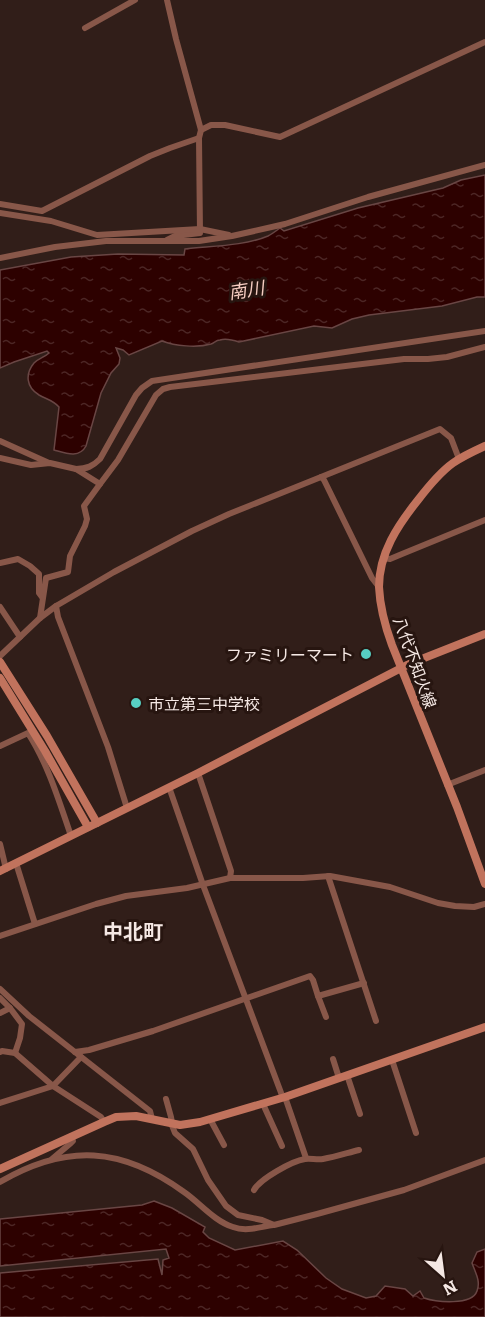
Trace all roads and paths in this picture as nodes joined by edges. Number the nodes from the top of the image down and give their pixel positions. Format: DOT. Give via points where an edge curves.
graph roads {
  1 [pos="135,0"];
  2 [pos="167,0"];
  3 [pos="85,28"];
  4 [pos="485,42"];
  5 [pos="201,130"];
  6 [pos="199,138"];
  7 [pos="484,165"];
  8 [pos="0,204"];
  9 [pos="0,213"];
  10 [pos="200,229"];
  11 [pos="232,236"];
  12 [pos="166,241"];
  13 [pos="0,258"];
  14 [pos="485,330"];
  15 [pos="485,347"];
  16 [pos="0,441"];
  17 [pos="485,446"];
  18 [pos="0,458"];
  19 [pos="459,459"];
  20 [pos="50,463"];
  21 [pos="76,469"];
  22 [pos="321,477"];
  23 [pos="100,484"];
  24 [pos="485,520"];
  25 [pos="384,558"];
  26 [pos="0,563"];
  27 [pos="379,587"];
  28 [pos="42,597"];
  29 [pos="56,606"];
  30 [pos="0,608"];
  31 [pos="40,618"];
  32 [pos="485,634"];
  33 [pos="20,637"];
  34 [pos="0,656"];
  35 [pos="0,662"];
  36 [pos="401,669"];
  37 [pos="0,678"];
  38 [pos="31,732"];
  39 [pos="0,746"];
  40 [pos="42,752"];
  41 [pos="485,770"];
  42 [pos="198,773"];
  43 [pos="447,784"];
  44 [pos="170,787"];
  45 [pos="127,808"];
  46 [pos="97,823"];
  47 [pos="88,827"];
  48 [pos="71,836"];
  49 [pos="0,844"];
  50 [pos="16,863"];
  51 [pos="3,870"];
  52 [pos="328,876"];
  53 [pos="230,878"];
  54 [pos="485,884"];
  55 [pos="202,885"];
  56 [pos="485,904"];
  57 [pos="35,924"];
  58 [pos="0,936"];
  59 [pos="364,983"];
  60 [pos="0,990"];
  61 [pos="318,996"];
  62 [pos="0,998"];
  63 [pos="246,998"];
  64 [pos="10,1008"];
  65 [pos="0,1013"];
  66 [pos="326,1017"];
  67 [pos="376,1020"];
  68 [pos="485,1027"];
  69 [pos="0,1052"];
  70 [pos="75,1052"];
  71 [pos="15,1053"];
  72 [pos="81,1057"];
  73 [pos="333,1059"];
  74 [pos="392,1060"];
  75 [pos="343,1077"];
  76 [pos="53,1086"];
  77 [pos="284,1098"];
  78 [pos="166,1100"];
  79 [pos="0,1103"];
  80 [pos="263,1104"];
  81 [pos="360,1114"];
  82 [pos="152,1119"];
  83 [pos="210,1119"];
  84 [pos="104,1122"];
  85 [pos="171,1123"];
  86 [pos="416,1133"];
  87 [pos="71,1136"];
  88 [pos="224,1145"];
  89 [pos="282,1146"];
  90 [pos="359,1150"];
  91 [pos="306,1158"];
  92 [pos="52,1159"];
  93 [pos="485,1160"];
  94 [pos="0,1169"];
  95 [pos="0,1182"];
  96 [pos="254,1190"];
  97 [pos="274,1225"];
  1 -- 3 [label="street"];
  2 -- 5 [label="street"];
  4 -- 5 [label="street" via="280,137 225,125"];
  5 -- 6 [label="street"];
  6 -- 8 [label="street" via="150,156 42,211"];
  6 -- 10 [label="street"];
  7 -- 11 [label="street"];
  9 -- 10 [label="street" via="51,221 97,235"];
  10 -- 11 [label="street"];
  10 -- 12 [label="street" via="200,233"];
  11 -- 12 [label="street"];
  12 -- 13 [label="street" via="55,246"];
  14 -- 21 [label="street" via="152,381 136,395 100,459 85,469"];
  15 -- 23 [label="street" via="447,357 163,389"];
  16 -- 20 [label="street"];
  17 -- 19 [label="street, 八代不知火線"];
  18 -- 20 [label="street" via="31,465"];
  19 -- 22 [label="street" via="450,438 440,429"];
  19 -- 25 [label="street, 八代不知火線" via="437,477 406,514"];
  20 -- 21 [label="street"];
  21 -- 23 [label="street"];
  22 -- 27 [label="street"];
  22 -- 29 [label="street" via="192,531"];
  23 -- 28 [label="street" via="84,506 87,519 70,556 68,572 46,578"];
  24 -- 25 [label="street" via="390,559"];
  25 -- 27 [label="street, 八代不知火線"];
  26 -- 28 [label="street" via="18,559 30,566 39,574"];
  27 -- 36 [label="street, 八代不知火線" via="383,620"];
  28 -- 31 [label="street"];
  29 -- 31 [label="street"];
  29 -- 45 [label="street"];
  30 -- 33 [label="street"];
  31 -- 33 [label="street"];
  32 -- 36 [label="street"];
  33 -- 34 [label="street"];
  35 -- 46 [label="street"];
  36 -- 42 [label="street"];
  36 -- 43 [label="street, 八代不知火線"];
  37 -- 38 [label="street"];
  38 -- 39 [label="street"];
  38 -- 40 [label="street"];
  40 -- 47 [label="street"];
  40 -- 48 [label="street"];
  41 -- 43 [label="street"];
  42 -- 44 [label="street"];
  42 -- 53 [label="street"];
  43 -- 54 [label="street, 八代不知火線"];
  44 -- 45 [label="street"];
  44 -- 55 [label="street"];
  45 -- 46 [label="street"];
  46 -- 47 [label="street"];
  47 -- 48 [label="street"];
  48 -- 50 [label="street"];
  49 -- 51 [label="street"];
  50 -- 51 [label="street"];
  50 -- 57 [label="street"];
  52 -- 53 [label="street"];
  52 -- 56 [label="street" via="390,887 438,903"];
  52 -- 59 [label="street"];
  53 -- 55 [label="street"];
  55 -- 57 [label="street" via="126,896"];
  55 -- 63 [label="street"];
  57 -- 58 [label="street"];
  59 -- 61 [label="street"];
  59 -- 67 [label="street"];
  60 -- 70 [label="street"];
  61 -- 63 [label="street" via="310,976"];
  61 -- 66 [label="street"];
  62 -- 64 [label="street"];
  63 -- 70 [label="street" via="153,1031"];
  63 -- 77 [label="street"];
  64 -- 65 [label="street"];
  64 -- 71 [label="street" via="22,1024"];
  68 -- 74 [label="street"];
  69 -- 71 [label="street"];
  70 -- 72 [label="street"];
  71 -- 76 [label="street"];
  72 -- 76 [label="street"];
  72 -- 82 [label="street" via="150,1111"];
  73 -- 75 [label="street"];
  74 -- 75 [label="street"];
  74 -- 86 [label="street"];
  75 -- 77 [label="street"];
  75 -- 81 [label="street"];
  76 -- 79 [label="street"];
  76 -- 84 [label="street"];
  77 -- 80 [label="street"];
  77 -- 91 [label="street"];
  78 -- 85 [label="street"];
  80 -- 83 [label="street"];
  80 -- 89 [label="street"];
  82 -- 84 [label="street" via="116,1117"];
  82 -- 85 [label="street"];
  83 -- 85 [label="street"];
  83 -- 88 [label="street"];
  84 -- 87 [label="street"];
  85 -- 97 [label="street" via="175,1133 193,1149 226,1206 238,1215"];
  87 -- 92 [label="street" via="73,1141"];
  87 -- 94 [label="street"];
  90 -- 91 [label="street" via="322,1159"];
  91 -- 96 [label="street" via="262,1180"];
  92 -- 95 [label="street"];
  92 -- 97 [label="street" via="75,1155 115,1158 166,1179 232,1227 254,1229"];
  93 -- 97 [label="street" via="404,1190"];
}
